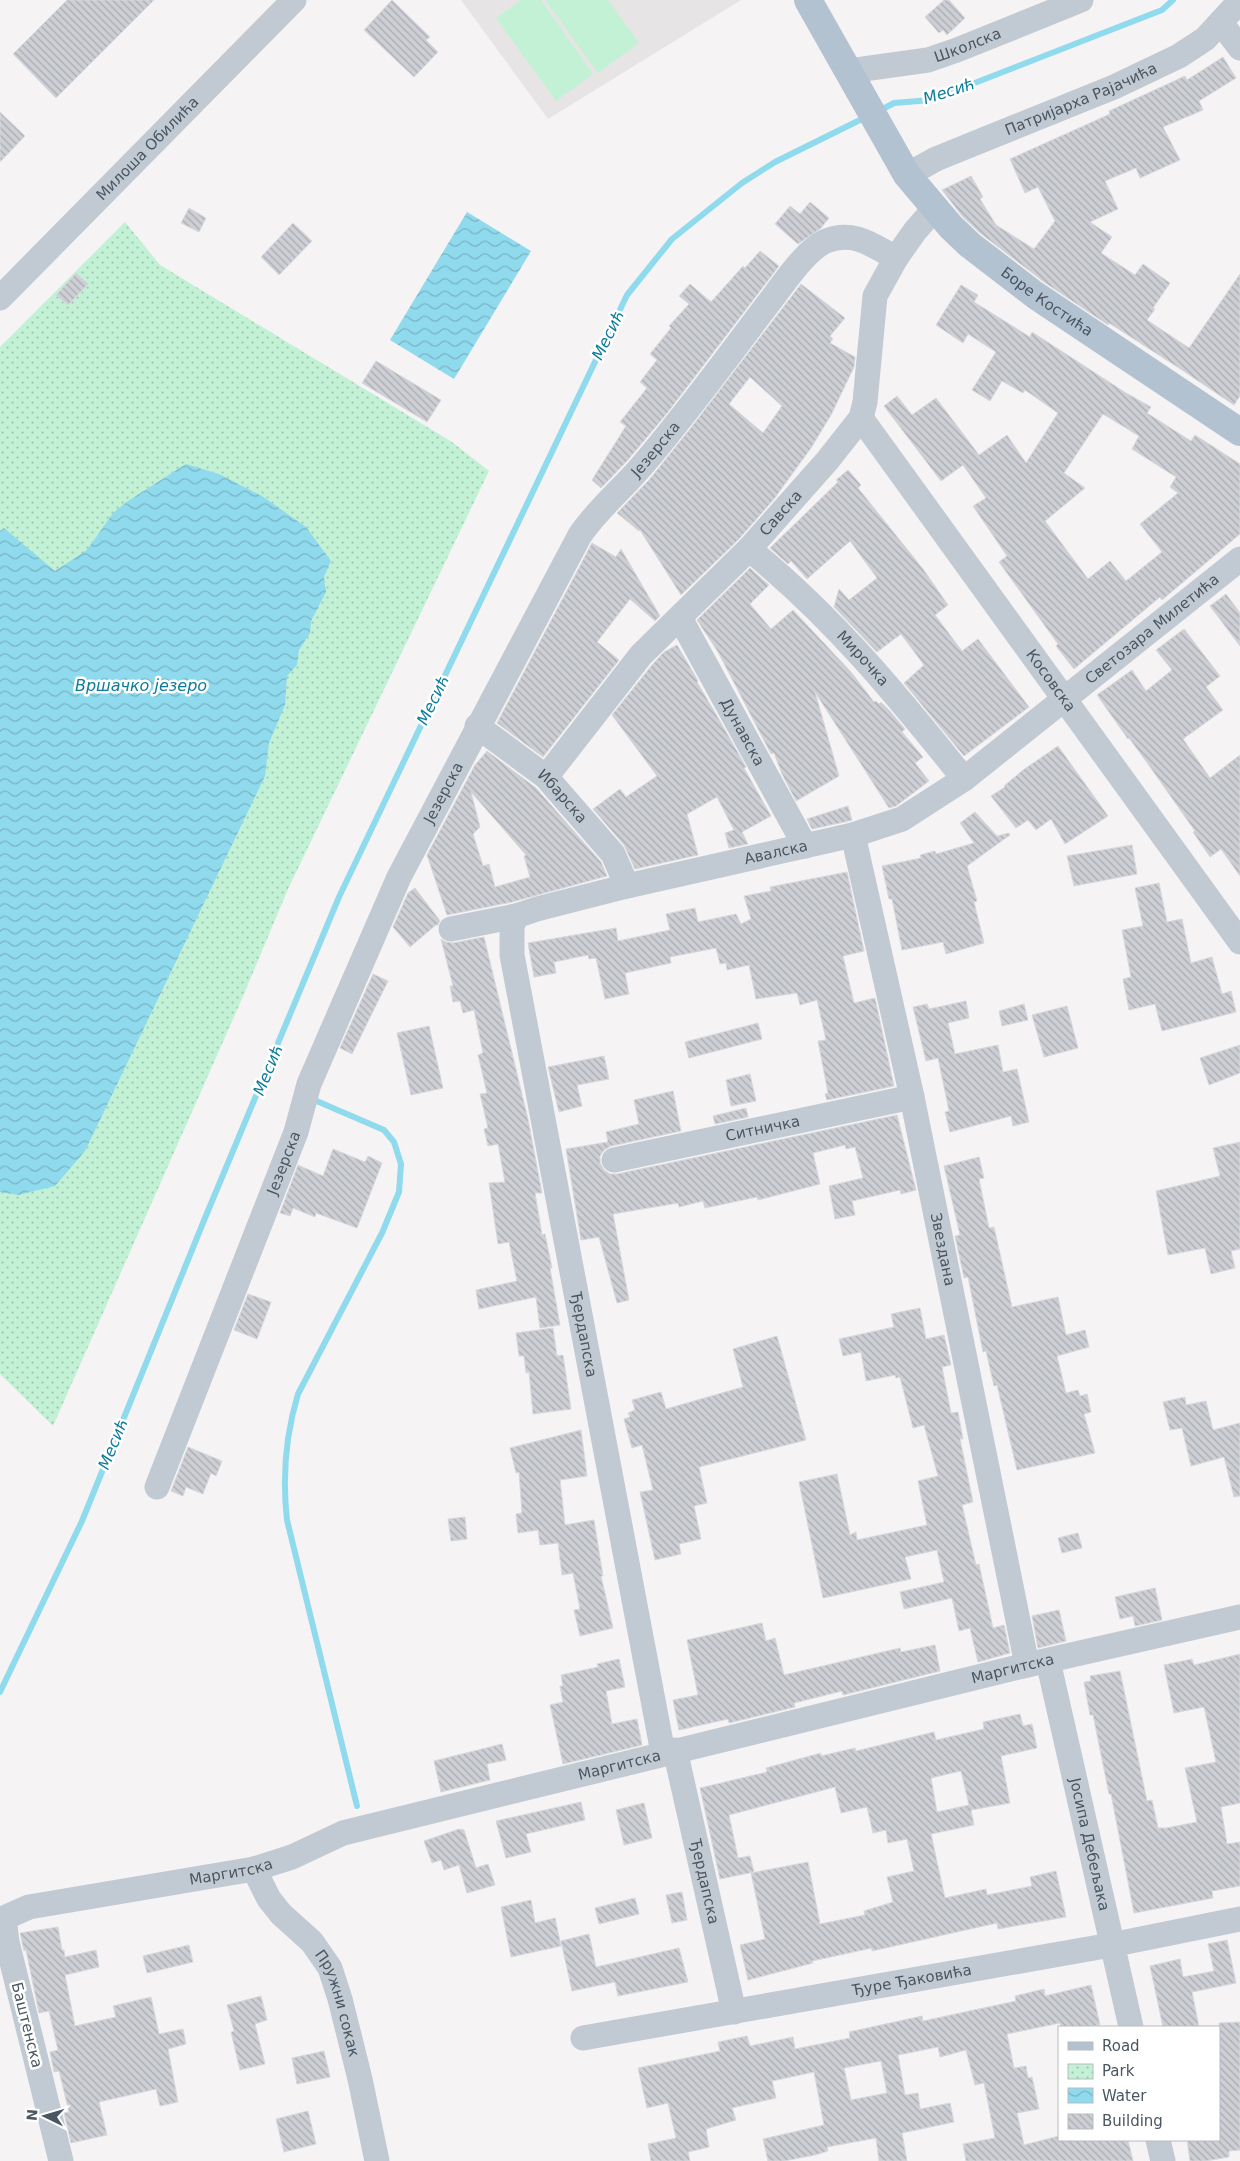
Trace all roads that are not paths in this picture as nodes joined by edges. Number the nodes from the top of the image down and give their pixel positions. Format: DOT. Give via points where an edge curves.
graph roads {
  1 [pos="294,0"];
  2 [pos="808,0"];
  3 [pos="1081,0"];
  4 [pos="1240,1"];
  5 [pos="269,10"];
  6 [pos="1221,23"];
  7 [pos="1240,48"];
  8 [pos="855,80"];
  9 [pos="907,175"];
  10 [pos="935,208"];
  11 [pos="896,258"];
  12 [pos="0,298"];
  13 [pos="861,418"];
  14 [pos="1240,432"];
  15 [pos="749,549"];
  16 [pos="1240,559"];
  17 [pos="680,618"];
  18 [pos="1064,699"];
  19 [pos="477,726"];
  20 [pos="546,777"];
  21 [pos="964,779"];
  22 [pos="853,835"];
  23 [pos="805,846"];
  24 [pos="627,886"];
  25 [pos="516,916"];
  26 [pos="451,929"];
  27 [pos="1240,942"];
  28 [pos="912,1097"];
  29 [pos="614,1160"];
  30 [pos="157,1487"];
  31 [pos="1240,1617"];
  32 [pos="1037,1663"];
  33 [pos="669,1752"];
  34 [pos="254,1869"];
  35 [pos="4,1918"];
  36 [pos="1240,1919"];
  37 [pos="1111,1945"];
  38 [pos="734,2012"];
  39 [pos="1131,2026"];
  40 [pos="583,2038"];
  41 [pos="1158,2141"];
  42 [pos="61,2161"];
  43 [pos="377,2161"];
  44 [pos="1163,2161"];
  1 -- 5 [label="street, Милоша Обилића"];
  2 -- 8 [label="main road"];
  3 -- 8 [label="street, Школска" via="957,50"];
  4 -- 6 [label="street, Патријарха Рајачића"];
  5 -- 12 [label="street, Милоша Обилића"];
  6 -- 7 [label="street"];
  6 -- 9 [label="street, Патријарха Рајачића" via="1205,39 1179,56 1114,87 936,159"];
  8 -- 9 [label="main road, Боре Костића"];
  9 -- 10 [label="main road, Боре Костића"];
  10 -- 11 [label="street, Савска"];
  10 -- 14 [label="main road, Боре Костића" via="970,245 1035,295"];
  11 -- 13 [label="street, Савска" via="876,296"];
  11 -- 19 [label="street, Језерска" via="848,236 824,242 812,250 646,462 587,525"];
  13 -- 15 [label="street, Савска"];
  13 -- 18 [label="street, Косовска"];
  15 -- 17 [label="street, Савска"];
  15 -- 21 [label="street, Мирочка" via="820,611 895,692"];
  16 -- 18 [label="street, Светозара Милетића"];
  17 -- 20 [label="street, Савска" via="628,670"];
  17 -- 23 [label="street, Дунавска"];
  18 -- 21 [label="street, Авалска"];
  18 -- 27 [label="street, Косовска"];
  19 -- 20 [label="street, Ибарска"];
  19 -- 30 [label="street, Језерска" via="399,878 309,1084 296,1132"];
  20 -- 24 [label="street, Ибарска" via="613,854"];
  21 -- 22 [label="street, Авалска" via="902,820"];
  22 -- 23 [label="street, Авалска"];
  22 -- 28 [label="street, Звездана"];
  23 -- 24 [label="street, Авалска"];
  24 -- 25 [label="street, Авалска"];
  25 -- 26 [label="street, Авалска"];
  25 -- 33 [label="street, Ђердапска" via="512,928 512,955"];
  28 -- 29 [label="street, Ситничка"];
  28 -- 32 [label="street, Звездана"];
  31 -- 32 [label="street, Маргитска"];
  32 -- 33 [label="street, Маргитска"];
  32 -- 37 [label="street, Јосипа Дебељака"];
  33 -- 34 [label="street, Маргитска" via="343,1833"];
  33 -- 38 [label="street, Ђердапска"];
  34 -- 35 [label="street, Маргитска" via="30,1907"];
  34 -- 43 [label="street, Пружни сокак" via="269,1899 312,1942 330,1968 360,2079"];
  35 -- 42 [label="street, Баштенска" via="14,1977"];
  36 -- 37 [label="street, Ђуре Ђаковића"];
  37 -- 38 [label="street, Ђуре Ђаковића"];
  37 -- 39 [label="street, Јосипа Дебељака"];
  38 -- 40 [label="street, Ђуре Ђаковића"];
  41 -- 44 [label="street"];
}
